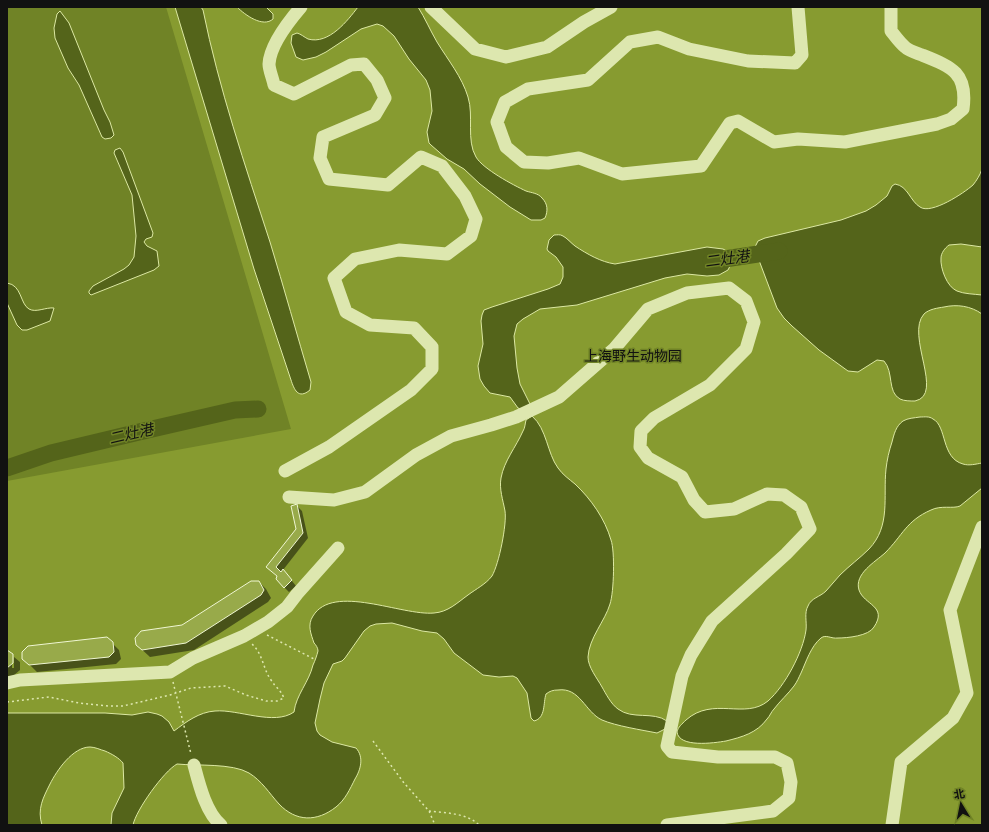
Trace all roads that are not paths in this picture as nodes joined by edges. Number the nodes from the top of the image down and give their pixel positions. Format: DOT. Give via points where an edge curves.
graph roads {
  1 [pos="301,7"];
  2 [pos="431,7"];
  3 [pos="611,7"];
  4 [pos="798,7"];
  5 [pos="891,7"];
  6 [pos="285,471"];
  7 [pos="290,496"];
  8 [pos="982,527"];
  9 [pos="338,548"];
  10 [pos="7,683"];
  11 [pos="194,765"];
  12 [pos="221,825"];
  13 [pos="667,825"];
  14 [pos="892,825"];
  1 -- 6 [label="lane" via="288,22 275,45 269,64 274,85 294,94 352,65 364,64 377,80 385,98 375,114 323,136 320,158 328,179 388,185 421,157 442,166 465,196 476,219 470,236 447,254 399,250 355,259 334,278 346,312 370,325 414,328 432,347 432,369 412,390 328,447"];
  2 -- 3 [label="lane" via="475,49 506,57 547,47"];
  4 -- 5 [label="lane" via="802,55 795,63 748,61 689,49 658,37 630,42 588,80 528,89 505,102 497,122 506,147 524,162 548,163 579,158 622,174 701,166 730,123 738,122 774,142 798,139 845,142 951,119 963,109 965,95 962,82 944,64 905,48 891,31"];
  7 -- 13 [label="lane" via="334,500 365,492 416,455 451,436 516,417 559,397 614,349 648,310 687,293 729,288 746,301 754,322 746,349 710,385 654,418 641,431 640,447 648,458 682,477 694,500 705,512 734,509 767,494 784,495 802,507 810,529 712,621 691,655 682,676 666,746 672,752 718,757 775,757 787,763 792,782 789,798 773,811"];
  8 -- 14 [label="lane" via="950,610 967,693 953,718 901,762"];
  9 -- 10 [label="lane" via="287,606 268,622 244,636 193,658 170,672 20,680"];
  11 -- 12 [label="lane" via="202,795"];
}
